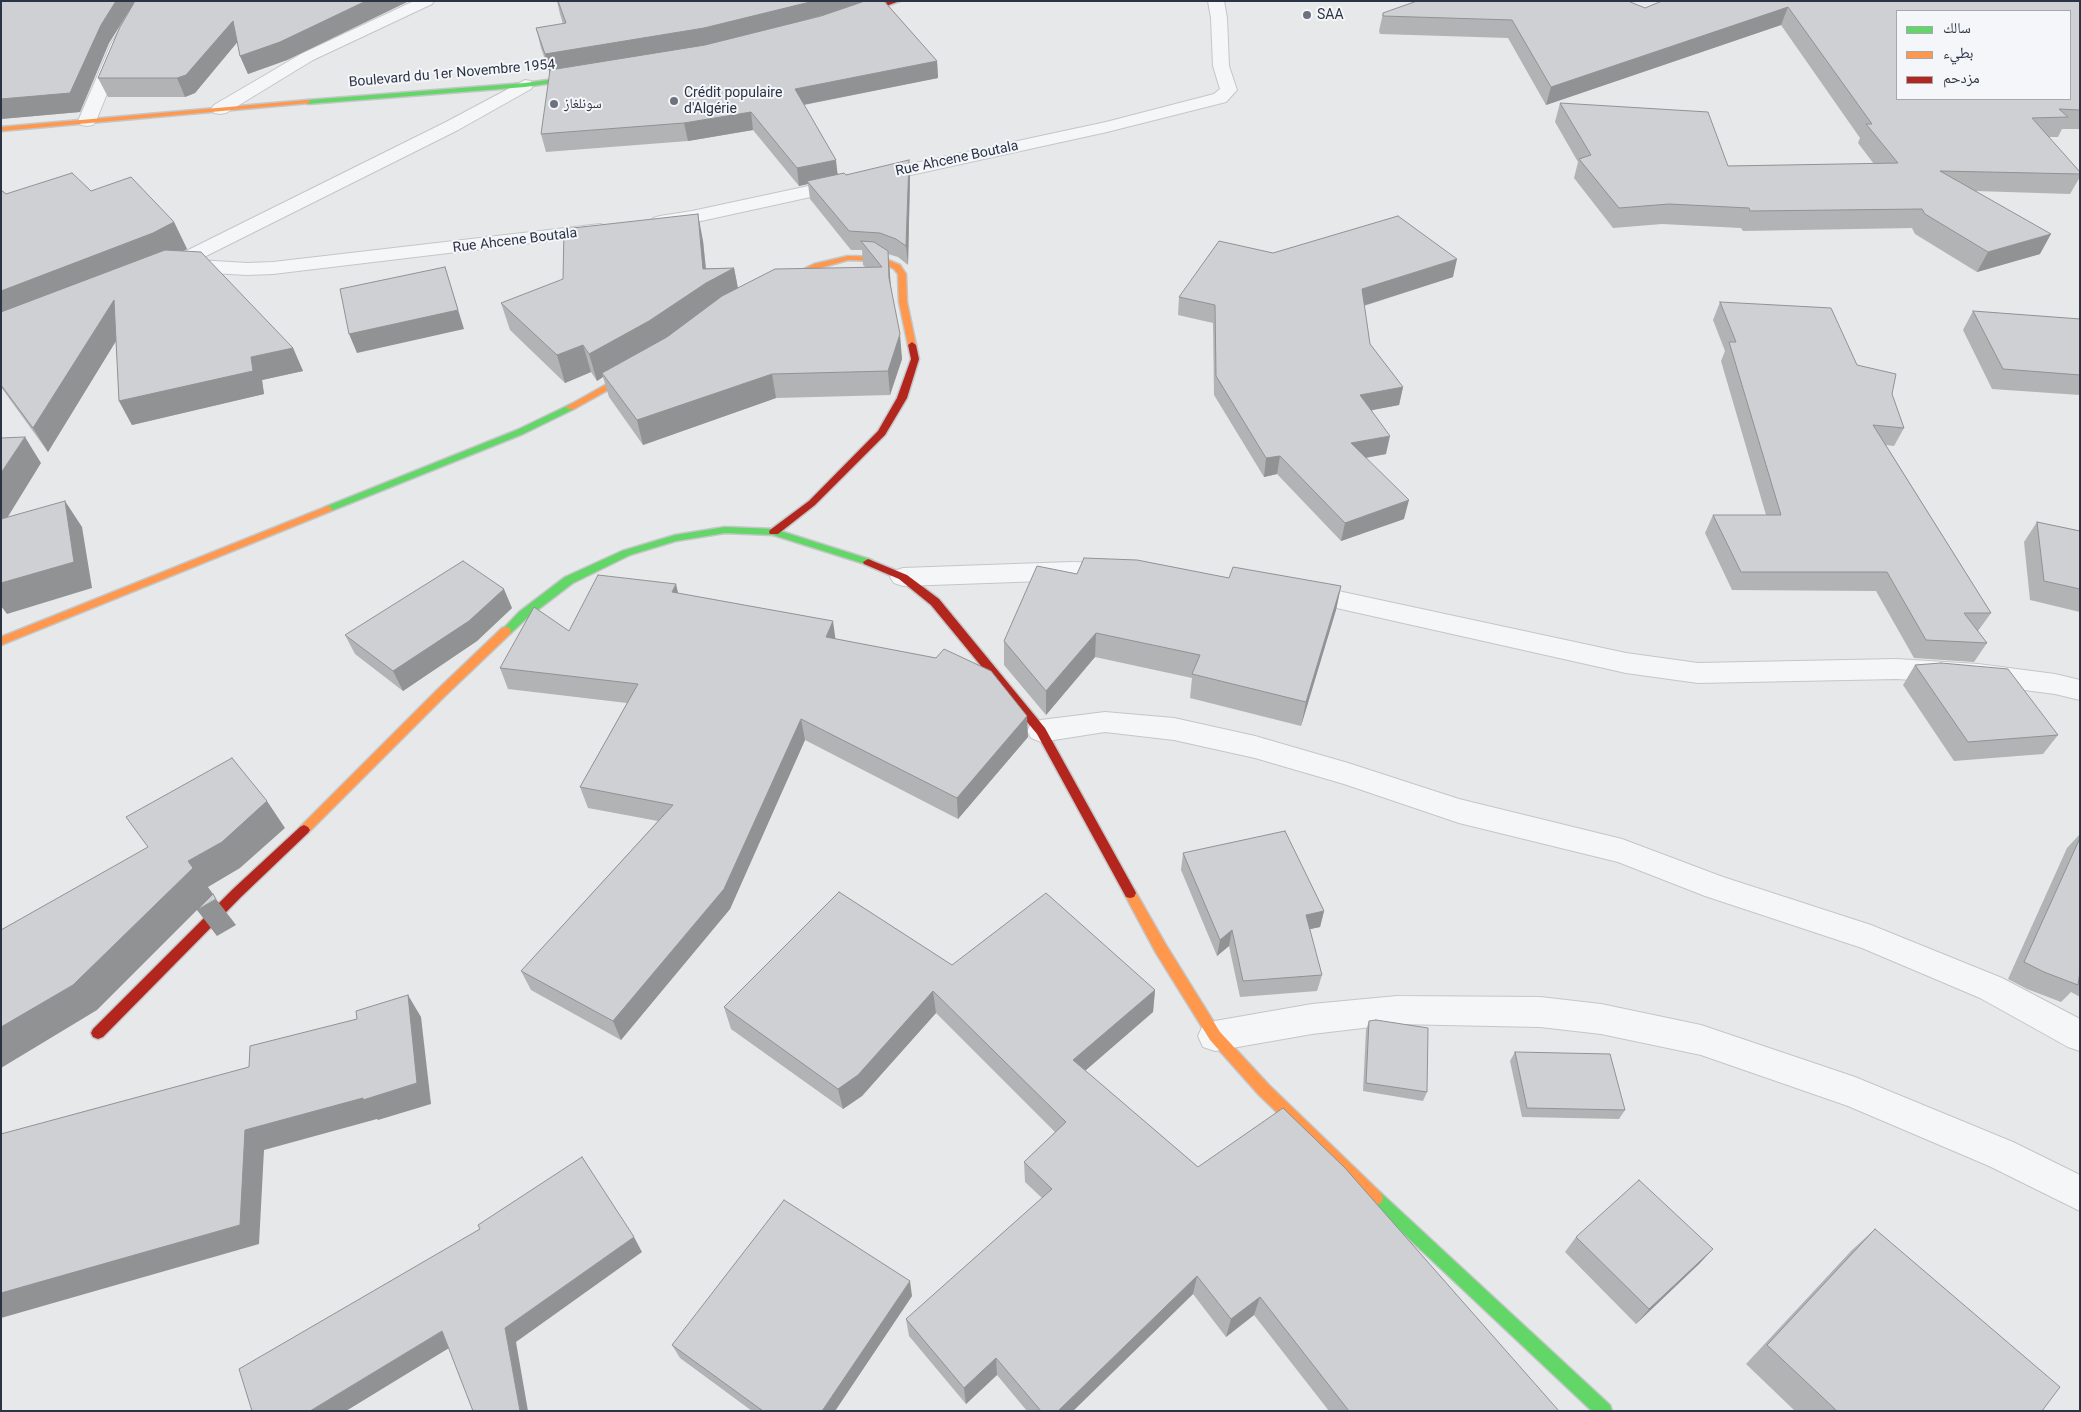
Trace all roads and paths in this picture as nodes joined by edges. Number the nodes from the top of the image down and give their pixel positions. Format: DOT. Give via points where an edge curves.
graph roads {
  1 [pos="150,1"];
  2 [pos="427,1"];
  3 [pos="897,1"];
  4 [pos="1216,1"];
  5 [pos="843,19"];
  6 [pos="593,76"];
  7 [pos="525,85"];
  8 [pos="220,108"];
  9 [pos="87,121"];
  10 [pos="1,128"];
  11 [pos="639,225"];
  12 [pos="619,228"];
  13 [pos="767,289"];
  14 [pos="649,364"];
  15 [pos="774,532"];
  16 [pos="1141,573"];
  17 [pos="903,577"];
  18 [pos="1282,589"];
  19 [pos="1,641"];
  20 [pos="2080,690"];
  21 [pos="1041,732"];
  22 [pos="98,1033"];
  23 [pos="1215,1036"];
  24 [pos="2080,1036"];
  25 [pos="2080,1194"];
  26 [pos="1604,1411"];
  1 -- 9 [label="street" via="136,16 119,44"];
  2 -- 8 [label="street" via="307,57"];
  3 -- 5 [label="street"];
  4 -- 11 [label="street, Rue Ahcene Boutala" via="1221,66 1229,90 1220,98 1107,127 692,217"];
  6 -- 7 [label="street, Boulevard du 1er Novembre 1954"];
  7 -- 8 [label="street, Boulevard du 1er Novembre 1954"];
  7 -- 12 [label="street, Rue Ahcene Boutala" via="444,130 166,268 283,267"];
  8 -- 9 [label="street, Boulevard du 1er Novembre 1954"];
  9 -- 10 [label="street, Boulevard du 1er Novembre 1954"];
  13 -- 15 [label="street" via="817,266 848,258 865,257 890,262 902,274 903,302 915,359 902,398 882,433 812,503"];
  14 -- 19 [label="street" via="520,432"];
  15 -- 17 [label="street" via="858,558"];
  15 -- 22 [label="street" via="725,530 675,538 626,552 569,580 523,616 441,694"];
  16 -- 17 [label="street" via="1071,571"];
  17 -- 21 [label="street" via="935,602"];
  18 -- 20 [label="street" via="1626,663 1698,673 1896,669 1978,674"];
  21 -- 23 [label="street" via="1161,949"];
  21 -- 24 [label="street" via="1105,722 1174,729 1283,755 1459,811 1622,851 1716,887 1871,938 1991,988"];
  23 -- 25 [label="street" via="1312,1018 1397,1010 1540,1012 1601,1019 1701,1040 1855,1093 2000,1154"];
  23 -- 26 [label="street" via="1264,1090 1336,1160"];
}
